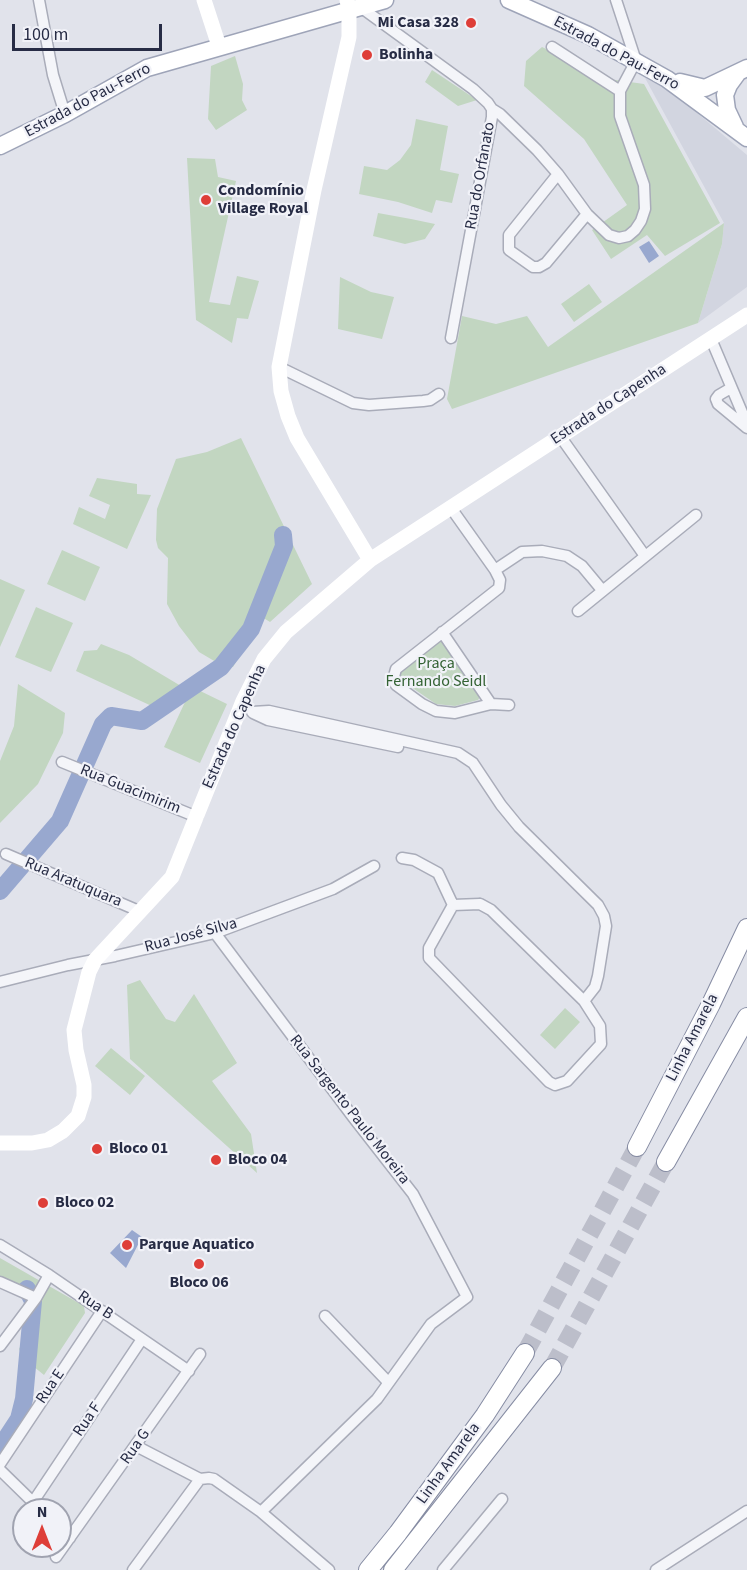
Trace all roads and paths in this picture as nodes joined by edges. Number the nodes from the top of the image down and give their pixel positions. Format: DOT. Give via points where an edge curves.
graph roads {
  1 [pos="39,0"];
  2 [pos="204,0"];
  3 [pos="385,0"];
  4 [pos="509,0"];
  5 [pos="616,0"];
  6 [pos="352,5"];
  7 [pos="219,46"];
  8 [pos="552,47"];
  9 [pos="636,61"];
  10 [pos="742,71"];
  11 [pos="667,79"];
  12 [pos="620,91"];
  13 [pos="492,109"];
  14 [pos="65,114"];
  15 [pos="742,135"];
  16 [pos="0,146"];
  17 [pos="558,174"];
  18 [pos="587,214"];
  19 [pos="747,315"];
  20 [pos="451,338"];
  21 [pos="711,339"];
  22 [pos="279,367"];
  23 [pos="732,388"];
  24 [pos="439,394"];
  25 [pos="747,426"];
  26 [pos="560,436"];
  27 [pos="451,508"];
  28 [pos="696,515"];
  29 [pos="645,556"];
  30 [pos="370,560"];
  31 [pos="495,570"];
  32 [pos="602,590"];
  33 [pos="578,611"];
  34 [pos="442,632"];
  35 [pos="490,704"];
  36 [pos="509,705"];
  37 [pos="246,711"];
  38 [pos="62,762"];
  39 [pos="197,817"];
  40 [pos="6,854"];
  41 [pos="402,858"];
  42 [pos="374,866"];
  43 [pos="453,905"];
  44 [pos="139,912"];
  45 [pos="747,928"];
  46 [pos="215,933"];
  47 [pos="95,960"];
  48 [pos="0,982"];
  49 [pos="584,1001"];
  50 [pos="747,1017"];
  51 [pos="0,1143"];
  52 [pos="638,1147"];
  53 [pos="666,1162"];
  54 [pos="0,1245"];
  55 [pos="49,1275"];
  56 [pos="0,1282"];
  57 [pos="36,1298"];
  58 [pos="102,1311"];
  59 [pos="325,1316"];
  60 [pos="142,1339"];
  61 [pos="0,1346"];
  62 [pos="525,1353"];
  63 [pos="200,1354"];
  64 [pos="552,1368"];
  65 [pos="189,1371"];
  66 [pos="388,1382"];
  67 [pos="136,1446"];
  68 [pos="0,1464"];
  69 [pos="0,1470"];
  70 [pos="200,1479"];
  71 [pos="29,1498"];
  72 [pos="42,1498"];
  73 [pos="501,1499"];
  74 [pos="447,1501"];
  75 [pos="747,1511"];
  76 [pos="261,1512"];
  77 [pos="72,1535"];
  78 [pos="133,1570"];
  79 [pos="329,1570"];
  80 [pos="368,1570"];
  81 [pos="393,1570"];
  82 [pos="407,1570"];
  83 [pos="443,1570"];
  84 [pos="656,1570"];
  1 -- 14 [label="street" via="53,75"];
  2 -- 7 [label="street"];
  3 -- 6 [label="main road, Estrada do Pau-Ferro"];
  4 -- 9 [label="main road, Estrada do Pau-Ferro"];
  5 -- 9 [label="street"];
  6 -- 7 [label="main road, Estrada do Pau-Ferro"];
  6 -- 13 [label="street, Rua do Orfanato" via="473,89"];
  6 -- 22 [label="street" via="349,37"];
  7 -- 14 [label="main road, Estrada do Pau-Ferro" via="147,68"];
  8 -- 12 [label="street"];
  9 -- 11 [label="main road, Estrada do Pau-Ferro"];
  9 -- 12 [label="street"];
  10 -- 11 [label="main road" via="705,88"];
  10 -- 15 [label="main road" via="725,95 727,110"];
  11 -- 15 [label="main road, Estrada do Pau-Ferro"];
  12 -- 18 [label="street" via="620,116 644,185 645,209 635,230 619,238 609,235"];
  13 -- 17 [label="street"];
  13 -- 20 [label="street, Rua do Orfanato"];
  14 -- 16 [label="main road, Estrada do Pau-Ferro"];
  17 -- 18 [label="street"];
  17 -- 18 [label="street" via="509,235 509,250 539,267"];
  19 -- 21 [label="street, Estrada do Capenha"];
  21 -- 23 [label="street"];
  21 -- 26 [label="street, Estrada do Capenha"];
  22 -- 24 [label="street" via="353,403 423,401"];
  22 -- 30 [label="street" via="281,391 297,438"];
  23 -- 25 [label="street"];
  23 -- 25 [label="street" via="716,399"];
  26 -- 27 [label="street, Estrada do Capenha"];
  26 -- 29 [label="street"];
  27 -- 30 [label="street, Estrada do Capenha"];
  27 -- 31 [label="street"];
  28 -- 29 [label="street"];
  29 -- 32 [label="street"];
  30 -- 37 [label="street, Estrada do Capenha" via="285,632 264,659"];
  31 -- 32 [label="street" via="522,552 542,551 567,556 582,566"];
  31 -- 34 [label="street" via="499,588"];
  32 -- 33 [label="street"];
  34 -- 35 [label="street"];
  34 -- 35 [label="street" via="396,669 396,685 436,711 456,713"];
  35 -- 36 [label="street"];
  37 -- 39 [label="street, Estrada do Capenha"];
  37 -- 49 [label="street" via="269,711 473,763 501,805 598,905 604,916 598,976"];
  38 -- 39 [label="street, Rua Guacimirim"];
  39 -- 44 [label="street, Estrada do Capenha" via="172,877"];
  40 -- 44 [label="street, Rua Aratuquara"];
  41 -- 43 [label="street" via="438,873"];
  42 -- 46 [label="street, Rua José Silva" via="333,889"];
  43 -- 49 [label="street" via="480,904 492,910"];
  43 -- 49 [label="street" via="429,948 429,958 555,1085 567,1081 601,1044 600,1026"];
  44 -- 47 [label="street, Estrada do Capenha"];
  45 -- 52 [label="highway, Linha Amarela"];
  46 -- 47 [label="street, Rua José Silva"];
  46 -- 66 [label="street, Rua Sargento Paulo Moreira" via="413,1194 467,1297 431,1324"];
  47 -- 48 [label="street, Rua José Silva"];
  47 -- 51 [label="street, Estrada do Capenha" via="74,1030 84,1085 78,1116 48,1140"];
  50 -- 53 [label="highway"];
  54 -- 55 [label="street, Rua B"];
  55 -- 57 [label="street"];
  55 -- 58 [label="street, Rua B"];
  56 -- 57 [label="street"];
  57 -- 61 [label="street"];
  58 -- 60 [label="street, Rua B"];
  58 -- 68 [label="street, Rua E"];
  59 -- 66 [label="street"];
  60 -- 65 [label="street, Rua B"];
  60 -- 72 [label="street, Rua F"];
  62 -- 80 [label="highway, Linha Amarela" via="485,1415"];
  63 -- 65 [label="street, Rua G"];
  64 -- 74 [label="highway, Linha Amarela"];
  65 -- 67 [label="street, Rua G"];
  66 -- 76 [label="street" via="377,1400"];
  67 -- 70 [label="street"];
  67 -- 77 [label="street, Rua G"];
  69 -- 71 [label="street"];
  70 -- 76 [label="street" via="214,1479"];
  70 -- 78 [label="street"];
  73 -- 83 [label="street"];
  74 -- 81 [label="highway, Linha Amarela"];
  74 -- 82 [label="highway"];
  75 -- 84 [label="street"];
  76 -- 79 [label="street"];
}
